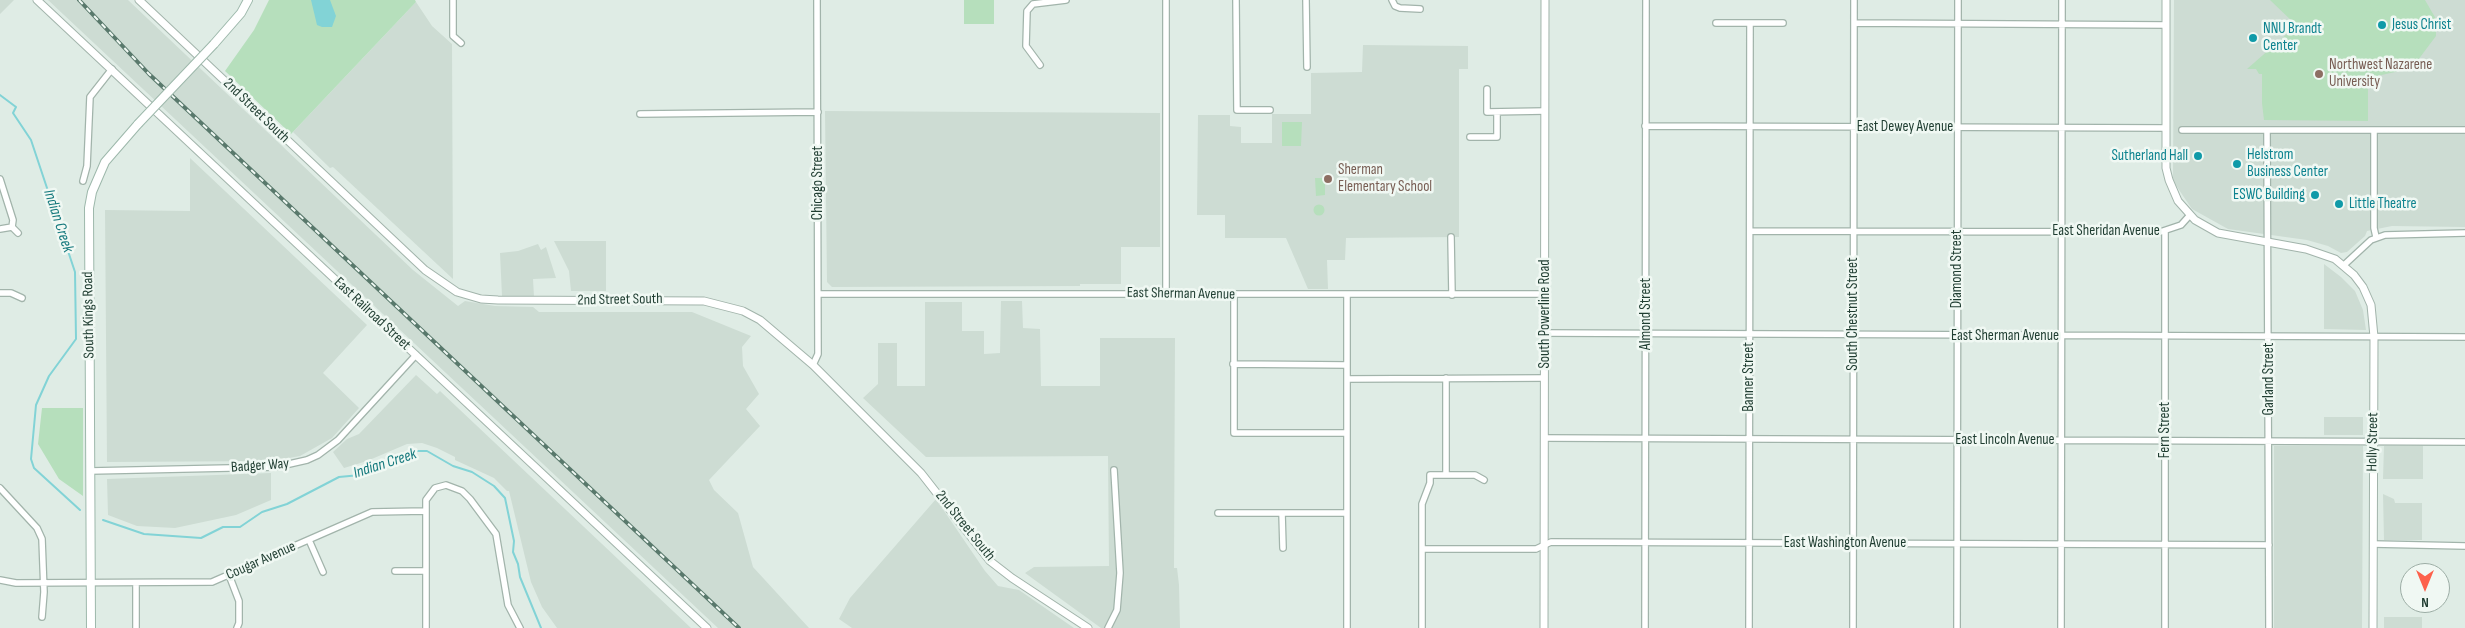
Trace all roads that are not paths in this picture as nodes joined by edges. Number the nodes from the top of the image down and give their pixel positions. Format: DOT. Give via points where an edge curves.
graph roads {
  1 [pos="37,0"];
  2 [pos="139,0"];
  3 [pos="248,0"];
  4 [pos="453,0"];
  5 [pos="817,0"];
  6 [pos="1066,0"];
  7 [pos="1166,0"];
  8 [pos="1236,0"];
  9 [pos="1306,0"];
  10 [pos="1392,0"];
  11 [pos="1545,0"];
  12 [pos="1646,0"];
  13 [pos="1854,0"];
  14 [pos="1958,0"];
  15 [pos="2062,0"];
  16 [pos="2166,0"];
  17 [pos="1420,9"];
  18 [pos="1716,23"];
  19 [pos="1750,23"];
  20 [pos="1783,23"];
  21 [pos="1854,23"];
  22 [pos="1958,24"];
  23 [pos="2062,24"];
  24 [pos="2166,24"];
  25 [pos="461,43"];
  26 [pos="1040,65"];
  27 [pos="1307,67"];
  28 [pos="112,69"];
  29 [pos="1487,89"];
  30 [pos="1270,110"];
  31 [pos="1544,111"];
  32 [pos="818,112"];
  33 [pos="1497,112"];
  34 [pos="640,114"];
  35 [pos="1645,126"];
  36 [pos="1750,127"];
  37 [pos="1854,127"];
  38 [pos="1958,128"];
  39 [pos="2061,128"];
  40 [pos="2166,128"];
  41 [pos="2182,130"];
  42 [pos="2374,130"];
  43 [pos="2465,130"];
  44 [pos="2268,131"];
  45 [pos="1470,137"];
  46 [pos="0,180"];
  47 [pos="82,181"];
  48 [pos="2190,216"];
  49 [pos="12,228"];
  50 [pos="0,229"];
  51 [pos="1750,231"];
  52 [pos="1854,231"];
  53 [pos="1957,232"];
  54 [pos="2062,232"];
  55 [pos="2165,232"];
  56 [pos="18,233"];
  57 [pos="2465,233"];
  58 [pos="1451,237"];
  59 [pos="2376,237"];
  60 [pos="2268,243"];
  61 [pos="2344,265"];
  62 [pos="0,293"];
  63 [pos="818,294"];
  64 [pos="1166,294"];
  65 [pos="1452,294"];
  66 [pos="1545,294"];
  67 [pos="1234,295"];
  68 [pos="1347,295"];
  69 [pos="22,298"];
  70 [pos="1544,333"];
  71 [pos="1646,334"];
  72 [pos="1749,334"];
  73 [pos="1853,335"];
  74 [pos="1957,335"];
  75 [pos="2061,336"];
  76 [pos="2165,336"];
  77 [pos="2269,337"];
  78 [pos="2374,337"];
  79 [pos="2465,337"];
  80 [pos="416,355"];
  81 [pos="1233,364"];
  82 [pos="813,365"];
  83 [pos="1347,365"];
  84 [pos="1347,378"];
  85 [pos="1446,378"];
  86 [pos="1544,378"];
  87 [pos="1347,433"];
  88 [pos="1545,438"];
  89 [pos="1645,438"];
  90 [pos="1750,438"];
  91 [pos="1853,439"];
  92 [pos="1957,439"];
  93 [pos="2061,440"];
  94 [pos="2165,440"];
  95 [pos="2269,441"];
  96 [pos="2373,441"];
  97 [pos="2465,442"];
  98 [pos="1114,470"];
  99 [pos="90,471"];
  100 [pos="1446,475"];
  101 [pos="1484,480"];
  102 [pos="0,488"];
  103 [pos="425,511"];
  104 [pos="1218,513"];
  105 [pos="1282,513"];
  106 [pos="1347,513"];
  107 [pos="309,540"];
  108 [pos="1645,542"];
  109 [pos="1750,543"];
  110 [pos="1853,543"];
  111 [pos="1957,544"];
  112 [pos="2061,544"];
  113 [pos="2165,544"];
  114 [pos="2373,544"];
  115 [pos="1544,545"];
  116 [pos="2269,545"];
  117 [pos="2465,546"];
  118 [pos="1282,548"];
  119 [pos="1422,549"];
  120 [pos="395,571"];
  121 [pos="425,571"];
  122 [pos="323,572"];
  123 [pos="230,575"];
  124 [pos="0,580"];
  125 [pos="44,583"];
  126 [pos="91,583"];
  127 [pos="136,584"];
  128 [pos="42,616"];
  129 [pos="91,628"];
  130 [pos="136,628"];
  131 [pos="237,628"];
  132 [pos="426,628"];
  133 [pos="520,628"];
  134 [pos="707,628"];
  135 [pos="1088,628"];
  136 [pos="1108,628"];
  137 [pos="1347,628"];
  138 [pos="1422,628"];
  139 [pos="1544,628"];
  140 [pos="1645,628"];
  141 [pos="1749,628"];
  142 [pos="1853,628"];
  143 [pos="1957,628"];
  144 [pos="2061,628"];
  145 [pos="2165,628"];
  146 [pos="2269,628"];
  147 [pos="2373,628"];
  1 -- 28 [label="street, East Railroad Street"];
  2 -- 82 [label="street, 2nd Street South" via="425,270 457,292 498,300 682,300 724,305 760,320"];
  3 -- 99 [label="main road, South Kings Road, bridge" via="214,44 105,162 94,184 89,208"];
  4 -- 25 [label="street" via="453,36"];
  5 -- 32 [label="street, Chicago Street"];
  6 -- 26 [label="street" via="1033,4 1028,11 1026,46"];
  7 -- 64 [label="street"];
  8 -- 30 [label="street" via="1236,110"];
  9 -- 27 [label="street"];
  10 -- 17 [label="street" via="1400,8"];
  11 -- 31 [label="street, South Powerline Road"];
  12 -- 35 [label="street, Almond Street"];
  13 -- 21 [label="street, South Chestnut Street"];
  14 -- 22 [label="street, Diamond Street"];
  15 -- 23 [label="street"];
  16 -- 24 [label="street"];
  18 -- 19 [label="street"];
  19 -- 20 [label="street"];
  19 -- 36 [label="street, Banner Street"];
  21 -- 22 [label="street"];
  21 -- 37 [label="street, South Chestnut Street"];
  22 -- 23 [label="street"];
  22 -- 38 [label="street, Diamond Street"];
  23 -- 24 [label="street"];
  23 -- 39 [label="street"];
  24 -- 40 [label="street"];
  28 -- 47 [label="street" via="90,97 87,166"];
  28 -- 80 [label="street, East Railroad Street"];
  29 -- 33 [label="street" via="1487,112"];
  31 -- 33 [label="street"];
  31 -- 66 [label="street, South Powerline Road"];
  32 -- 34 [label="street"];
  32 -- 63 [label="street, Chicago Street"];
  33 -- 45 [label="street" via="1497,138"];
  35 -- 36 [label="street, East Dewey Avenue"];
  35 -- 71 [label="street, Almond Street"];
  36 -- 37 [label="street, East Dewey Avenue"];
  36 -- 51 [label="street, Banner Street"];
  37 -- 38 [label="street, East Dewey Avenue"];
  37 -- 52 [label="street, South Chestnut Street"];
  38 -- 39 [label="street, East Dewey Avenue"];
  38 -- 53 [label="street, Diamond Street"];
  39 -- 40 [label="street, East Dewey Avenue"];
  39 -- 54 [label="street"];
  40 -- 48 [label="street" via="2169,180 2178,201"];
  41 -- 44 [label="street"];
  42 -- 43 [label="street"];
  42 -- 44 [label="street"];
  42 -- 59 [label="street"];
  44 -- 60 [label="street, Garland Street"];
  46 -- 49 [label="street" via="13,220"];
  48 -- 55 [label="street, East Sheridan Avenue" via="2181,225"];
  48 -- 60 [label="street" via="2218,234"];
  49 -- 50 [label="street"];
  49 -- 56 [label="street"];
  51 -- 52 [label="street, East Sheridan Avenue"];
  51 -- 72 [label="street, Banner Street"];
  52 -- 53 [label="street, East Sheridan Avenue"];
  52 -- 73 [label="street, South Chestnut Street"];
  53 -- 54 [label="street, East Sheridan Avenue"];
  53 -- 74 [label="street, Diamond Street"];
  54 -- 55 [label="street, East Sheridan Avenue"];
  54 -- 75 [label="street"];
  55 -- 76 [label="street, Fern Street"];
  57 -- 59 [label="street" via="2396,233"];
  58 -- 65 [label="street"];
  59 -- 61 [label="street"];
  60 -- 61 [label="street" via="2321,253"];
  60 -- 77 [label="street, Garland Street"];
  61 -- 78 [label="street, Holly Street" via="2363,286 2371,305"];
  62 -- 69 [label="street"];
  63 -- 64 [label="street, East Sherman Avenue"];
  63 -- 82 [label="street, Chicago Street" via="818,354"];
  64 -- 67 [label="street, East Sherman Avenue"];
  65 -- 66 [label="street, East Sherman Avenue"];
  65 -- 68 [label="street, East Sherman Avenue"];
  66 -- 70 [label="street, South Powerline Road"];
  67 -- 68 [label="street, East Sherman Avenue"];
  67 -- 81 [label="street"];
  68 -- 83 [label="street"];
  70 -- 71 [label="street, East Sherman Avenue"];
  70 -- 86 [label="street, South Powerline Road"];
  71 -- 72 [label="street, East Sherman Avenue"];
  71 -- 89 [label="street, Almond Street"];
  72 -- 73 [label="street, East Sherman Avenue"];
  72 -- 90 [label="street, Banner Street"];
  73 -- 74 [label="street, East Sherman Avenue"];
  73 -- 91 [label="street, South Chestnut Street"];
  74 -- 75 [label="street, East Sherman Avenue"];
  74 -- 92 [label="street, Diamond Street"];
  75 -- 76 [label="street, East Sherman Avenue"];
  75 -- 93 [label="street"];
  76 -- 77 [label="street, East Sherman Avenue"];
  76 -- 94 [label="street, Fern Street"];
  77 -- 78 [label="street, East Sherman Avenue"];
  77 -- 95 [label="street, Garland Street"];
  78 -- 79 [label="street, East Sherman Avenue"];
  78 -- 96 [label="street, Holly Street"];
  80 -- 99 [label="street, Badger Way" via="338,440 307,460 276,467"];
  80 -- 134 [label="street, East Railroad Street"];
  81 -- 83 [label="street"];
  81 -- 87 [label="street" via="1234,433"];
  82 -- 135 [label="street, 2nd Street South" via="921,473 990,561"];
  83 -- 84 [label="street"];
  84 -- 85 [label="street"];
  84 -- 87 [label="street"];
  85 -- 86 [label="street"];
  85 -- 100 [label="street"];
  86 -- 88 [label="street, South Powerline Road"];
  87 -- 106 [label="street"];
  88 -- 89 [label="street, East Lincoln Avenue"];
  88 -- 115 [label="street, South Powerline Road"];
  89 -- 90 [label="street, East Lincoln Avenue"];
  89 -- 108 [label="street, Almond Street"];
  90 -- 91 [label="street, East Lincoln Avenue"];
  90 -- 109 [label="street, Banner Street"];
  91 -- 92 [label="street, East Lincoln Avenue"];
  91 -- 110 [label="street, South Chestnut Street"];
  92 -- 93 [label="street, East Lincoln Avenue"];
  92 -- 111 [label="street, Diamond Street"];
  93 -- 94 [label="street, East Lincoln Avenue"];
  93 -- 112 [label="street"];
  94 -- 95 [label="street, East Lincoln Avenue"];
  94 -- 113 [label="street, Fern Street"];
  95 -- 96 [label="street, East Lincoln Avenue"];
  95 -- 116 [label="street, Garland Street"];
  96 -- 97 [label="street, East Lincoln Avenue"];
  96 -- 114 [label="street, Holly Street"];
  98 -- 136 [label="street" via="1120,573 1117,610"];
  99 -- 126 [label="main road, South Kings Road"];
  100 -- 101 [label="street" via="1475,475"];
  100 -- 119 [label="street" via="1430,475 1422,504"];
  102 -- 125 [label="street" via="40,533 44,546"];
  103 -- 107 [label="street, Cougar Avenue" via="372,512"];
  103 -- 121 [label="street"];
  103 -- 133 [label="street" via="428,495 441,485 452,486 470,499 496,534 508,605"];
  104 -- 105 [label="street"];
  105 -- 106 [label="street"];
  105 -- 118 [label="street"];
  106 -- 137 [label="street"];
  107 -- 122 [label="street"];
  107 -- 123 [label="street, Cougar Avenue"];
  108 -- 109 [label="street, East Washington Avenue"];
  108 -- 115 [label="street, East Washington Avenue" via="1551,542"];
  108 -- 140 [label="street, Almond Street"];
  109 -- 110 [label="street, East Washington Avenue"];
  109 -- 141 [label="street, Banner Street"];
  110 -- 111 [label="street, East Washington Avenue"];
  110 -- 142 [label="street, South Chestnut Street"];
  111 -- 112 [label="street, East Washington Avenue"];
  111 -- 143 [label="street, Diamond Street"];
  112 -- 113 [label="street, East Washington Avenue"];
  112 -- 144 [label="street"];
  113 -- 116 [label="street, East Washington Avenue"];
  113 -- 145 [label="street, Fern Street"];
  114 -- 117 [label="street"];
  114 -- 147 [label="street, Holly Street"];
  115 -- 119 [label="street, East Washington Avenue" via="1536,549"];
  115 -- 139 [label="street, South Powerline Road"];
  116 -- 146 [label="street, Garland Street"];
  119 -- 138 [label="street"];
  120 -- 121 [label="street"];
  121 -- 132 [label="street"];
  123 -- 127 [label="street, Cougar Avenue" via="206,583"];
  123 -- 131 [label="street" via="239,602"];
  124 -- 125 [label="street, Cougar Avenue"];
  125 -- 126 [label="street, Cougar Avenue"];
  125 -- 128 [label="street"];
  126 -- 127 [label="street, Cougar Avenue"];
  126 -- 129 [label="main road, South Kings Road"];
  127 -- 130 [label="street"];
}
